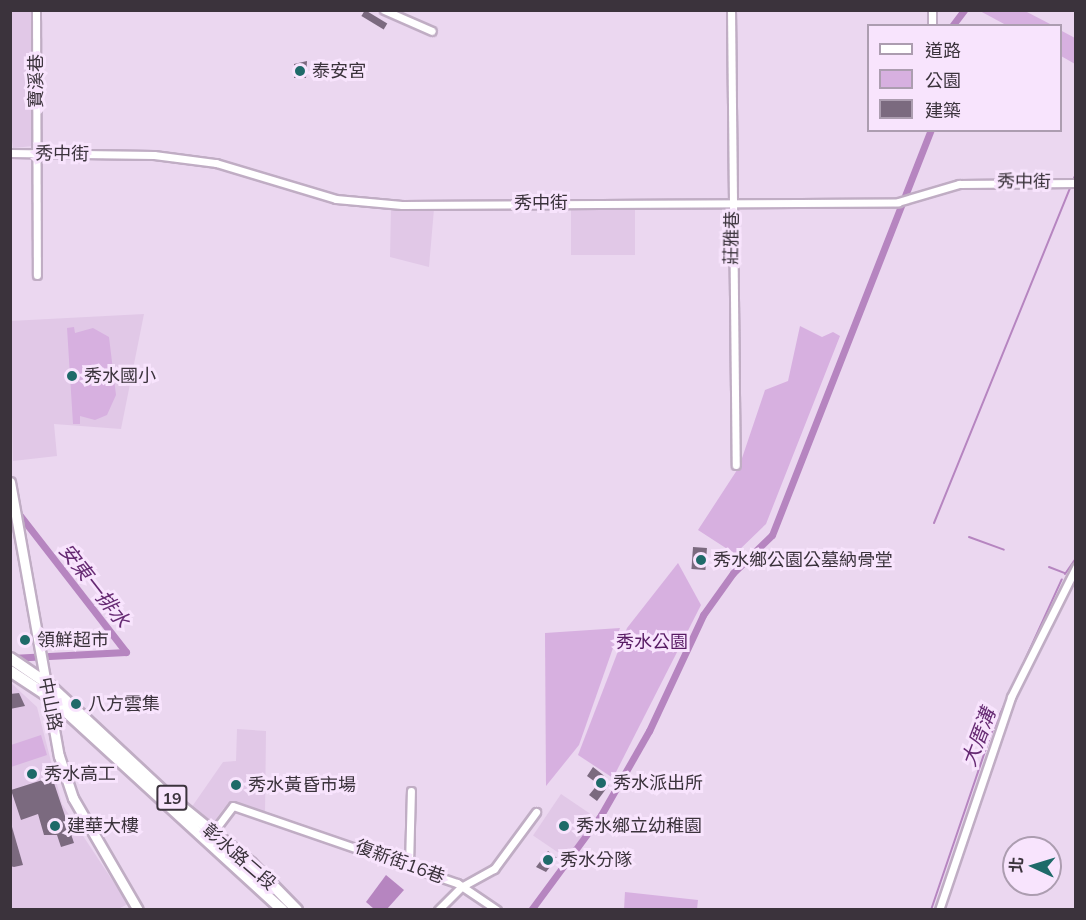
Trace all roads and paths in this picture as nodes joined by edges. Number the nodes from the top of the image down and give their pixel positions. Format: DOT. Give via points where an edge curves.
graph roads {
  1 [pos="36,10"];
  2 [pos="384,10"];
  3 [pos="731,10"];
  4 [pos="432,31"];
  5 [pos="36,152"];
  6 [pos="10,153"];
  7 [pos="1076,183"];
  8 [pos="733,204"];
  9 [pos="37,275"];
  10 [pos="736,465"];
  11 [pos="10,482"];
  12 [pos="1076,567"];
  13 [pos="10,658"];
  14 [pos="10,670"];
  15 [pos="48,684"];
  16 [pos="51,698"];
  17 [pos="411,791"];
  18 [pos="164,799"];
  19 [pos="536,812"];
  20 [pos="209,838"];
  21 [pos="409,865"];
  22 [pos="461,887"];
  23 [pos="136,909"];
  24 [pos="282,909"];
  25 [pos="297,909"];
  26 [pos="438,909"];
  27 [pos="497,909"];
  28 [pos="939,909"];
  1 -- 5 [label="street, 寶溪巷"];
  2 -- 4 [label="street"];
  3 -- 8 [label="street, 莊雅巷"];
  5 -- 6 [label="street, 秀中街"];
  5 -- 8 [label="street, 秀中街" via="154,155 216,163 336,199 402,205"];
  5 -- 9 [label="street, 寶溪巷"];
  7 -- 8 [label="street, 秀中街" via="958,184 898,202"];
  8 -- 10 [label="street, 莊雅巷"];
  11 -- 15 [label="street, 中山路" via="39,658"];
  12 -- 28 [label="street" via="1011,697"];
  13 -- 15 [label="main road, 19"];
  14 -- 16 [label="main road, 19"];
  15 -- 16 [label="street, 中山路"];
  15 -- 18 [label="main road, 彰水路二段 / 19"];
  16 -- 18 [label="main road, 彰水路二段 / 19"];
  16 -- 23 [label="street, 中山路" via="59,756 73,798"];
  17 -- 21 [label="street"];
  18 -- 20 [label="main road, 彰水路二段 / 19"];
  19 -- 22 [label="street" via="494,869"];
  20 -- 21 [label="street, 復新街16巷" via="233,806"];
  20 -- 24 [label="main road, 彰水路二段 / 19"];
  20 -- 25 [label="main road, 彰水路二段 / 19" via="251,863"];
  21 -- 22 [label="street, 復新街16巷"];
  22 -- 26 [label="street"];
  22 -- 27 [label="street, 復新街16巷"];
}
